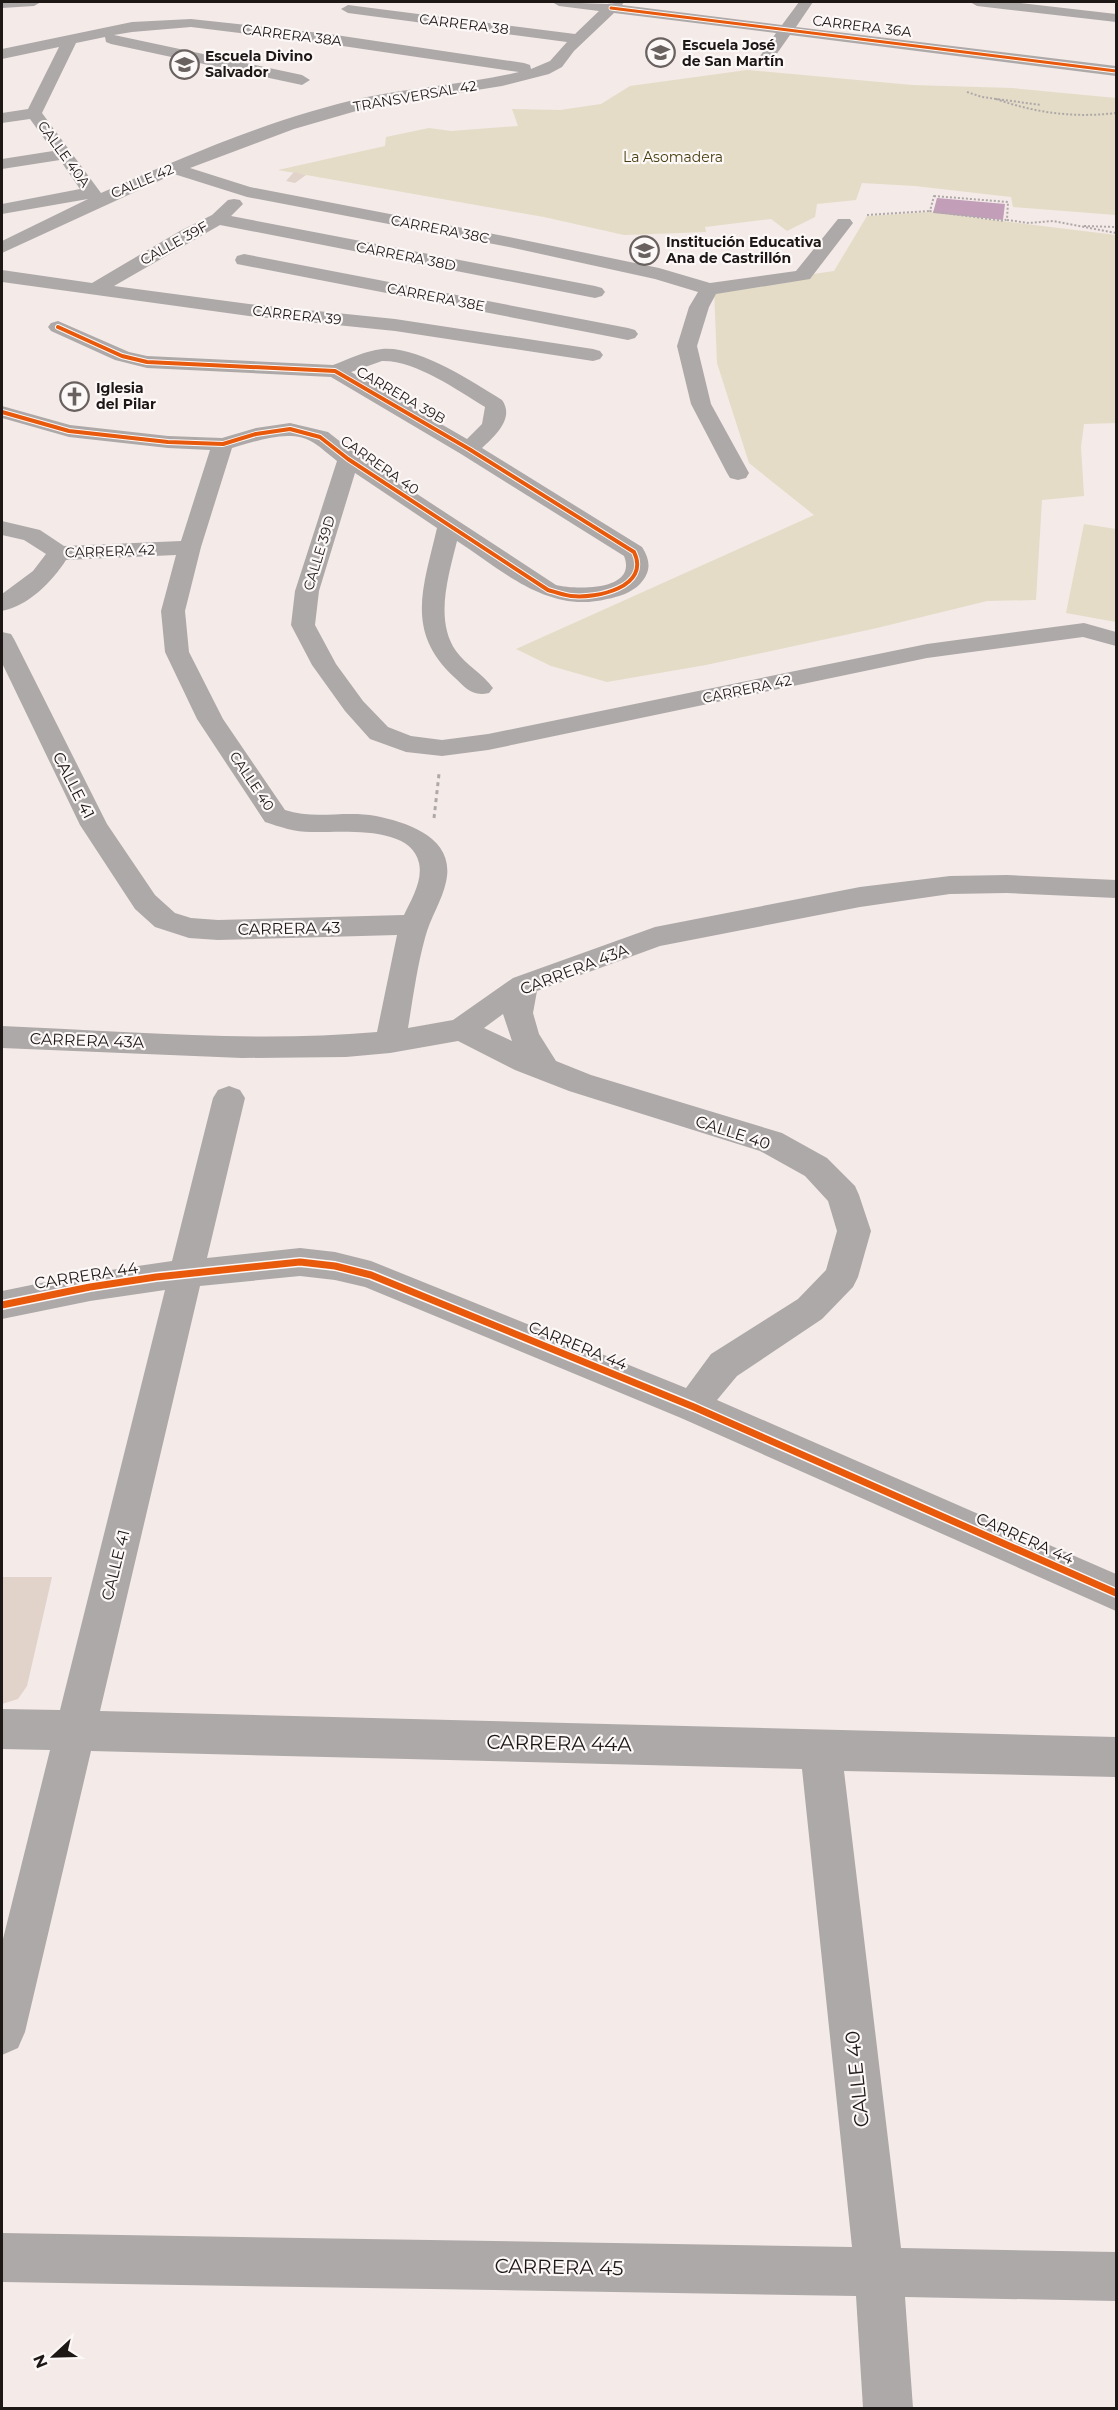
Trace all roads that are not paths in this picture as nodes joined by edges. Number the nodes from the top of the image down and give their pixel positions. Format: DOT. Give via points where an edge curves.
graph roads {
  1 [pos="34,2"];
  2 [pos="559,2"];
  3 [pos="806,2"];
  4 [pos="977,2"];
  5 [pos="993,3"];
  6 [pos="2,4"];
  7 [pos="614,5"];
  8 [pos="1056,6"];
  9 [pos="1116,18"];
  10 [pos="341,20"];
  11 [pos="983,21"];
  12 [pos="787,29"];
  13 [pos="96,36"];
  14 [pos="580,39"];
  15 [pos="2,42"];
  16 [pos="69,42"];
  17 [pos="42,46"];
  18 [pos="2,54"];
  19 [pos="766,59"];
  20 [pos="543,71"];
  21 [pos="1116,71"];
  22 [pos="299,92"];
  23 [pos="34,113"];
  24 [pos="2,118"];
  25 [pos="288,125"];
  26 [pos="65,154"];
  27 [pos="2,164"];
  28 [pos="173,168"];
  29 [pos="247,192"];
  30 [pos="95,197"];
  31 [pos="2,209"];
  32 [pos="852,220"];
  33 [pos="225,221"];
  34 [pos="509,242"];
  35 [pos="2,248"];
  36 [pos="244,260"];
  37 [pos="482,271"];
  38 [pos="2,276"];
  39 [pos="96,288"];
  40 [pos="708,289"];
  41 [pos="595,292"];
  42 [pos="249,310"];
  43 [pos="401,326"];
  44 [pos="58,327"];
  45 [pos="628,334"];
  46 [pos="593,355"];
  47 [pos="336,371"];
  48 [pos="457,381"];
  49 [pos="2,412"];
  50 [pos="223,444"];
  51 [pos="469,448"];
  52 [pos="348,459"];
  53 [pos="738,472"];
  54 [pos="449,526"];
  55 [pos="2,528"];
  56 [pos="190,547"];
  57 [pos="58,553"];
  58 [pos="549,590"];
  59 [pos="2,604"];
  60 [pos="2,639"];
  61 [pos="1116,639"];
  62 [pos="480,688"];
  63 [pos="379,733"];
  64 [pos="1116,889"];
  65 [pos="165,920"];
  66 [pos="414,925"];
  67 [pos="523,986"];
  68 [pos="461,1029"];
  69 [pos="2,1037"];
  70 [pos="390,1041"];
  71 [pos="545,1069"];
  72 [pos="229,1098"];
  73 [pos="186,1273"];
  74 [pos="2,1305"];
  75 [pos="694,1407"];
  76 [pos="1116,1593"];
  77 [pos="2,1729"];
  78 [pos="75,1730"];
  79 [pos="821,1749"];
  80 [pos="1116,1757"];
  81 [pos="2,2032"];
  82 [pos="2,2258"];
  83 [pos="879,2272"];
  84 [pos="1116,2276"];
  85 [pos="888,2409"];
  1 -- 6 [label="street"];
  2 -- 7 [label="street, CARRERA 36A"];
  3 -- 12 [label="street"];
  4 -- 5 [label="street"];
  5 -- 8 [label="street"];
  5 -- 11 [label="street"];
  7 -- 12 [label="street, CARRERA 36A"];
  7 -- 14 [label="street"];
  8 -- 9 [label="street"];
  10 -- 13 [label="street, CARRERA 38A" via="191,23 132,27"];
  10 -- 14 [label="street, CARRERA 38"];
  10 -- 20 [label="street, CARRERA 38A"];
  10 -- 22 [label="street"];
  12 -- 19 [label="street"];
  12 -- 21 [label="street, CARRERA 36A" via="970,45"];
  13 -- 16 [label="street, CARRERA 38A"];
  13 -- 22 [label="street"];
  14 -- 20 [label="street" via="556,64"];
  15 -- 17 [label="street, CARRERA 38A"];
  16 -- 17 [label="street, CARRERA 38A"];
  16 -- 23 [label="street, CALLE 40A"];
  17 -- 18 [label="street, CARRERA 38A"];
  20 -- 25 [label="street, TRANSVERSAL 42" via="368,102"];
  22 -- 25 [label="street"];
  23 -- 24 [label="street"];
  23 -- 26 [label="street, CALLE 40A"];
  25 -- 28 [label="street, CALLE 42"];
  26 -- 27 [label="street"];
  26 -- 30 [label="street, CALLE 40A"];
  28 -- 29 [label="street, CARRERA 38C"];
  28 -- 30 [label="street, CALLE 42"];
  29 -- 33 [label="street, CALLE 39F"];
  29 -- 34 [label="street, CARRERA 38C"];
  30 -- 31 [label="street"];
  30 -- 35 [label="street, CALLE 42"];
  32 -- 40 [label="street" via="803,274"];
  33 -- 36 [label="street"];
  33 -- 37 [label="street, CARRERA 38D"];
  33 -- 39 [label="street, CALLE 39F" via="186,235"];
  34 -- 37 [label="street"];
  34 -- 40 [label="street, CARRERA 38C" via="659,274"];
  36 -- 42 [label="street"];
  36 -- 45 [label="street, CARRERA 38E"];
  37 -- 41 [label="street, CARRERA 38D"];
  38 -- 39 [label="street, CARRERA 39"];
  39 -- 42 [label="street, CARRERA 39"];
  40 -- 53 [label="street" via="687,346 701,404"];
  42 -- 43 [label="street, CARRERA 39"];
  43 -- 46 [label="street, CARRERA 39"];
  43 -- 48 [label="street" via="434,350"];
  44 -- 47 [label="street, CARRERA 39B" via="122,356 147,362"];
  47 -- 48 [label="street" via="390,355"];
  47 -- 51 [label="street, CARRERA 39B"];
  48 -- 51 [label="street" via="495,404 497,412 495,421"];
  49 -- 50 [label="street, CARRERA 40" via="69,431"];
  50 -- 52 [label="street, CARRERA 40" via="290,429 320,437"];
  50 -- 56 [label="street, CALLE 40"];
  51 -- 58 [label="street, CARRERA 39B" via="634,552 639,565 633,578 618,589 571,596"];
  52 -- 54 [label="street, CARRERA 40"];
  52 -- 63 [label="street, CALLE 39D" via="307,591 303,625 324,665"];
  54 -- 58 [label="street, CARRERA 40"];
  54 -- 62 [label="street" via="431,612 442,648"];
  55 -- 57 [label="street, CARRERA 42" via="43,539"];
  56 -- 57 [label="street, CARRERA 42"];
  56 -- 66 [label="street, CALLE 40" via="173,611 177,652 210,719 275,816 291,823 359,823 396,828 416,839 430,854 434,872"];
  57 -- 59 [label="street" via="51,567 31,586"];
  60 -- 65 [label="street, CALLE 41" via="94,825 145,902"];
  61 -- 63 [label="street, CARRERA 42" via="1084,630 927,651 442,748 406,744"];
  64 -- 67 [label="street, CARRERA 43A" via="950,885 860,897 655,937"];
  65 -- 66 [label="street, CARRERA 43" via="218,930"];
  66 -- 70 [label="street"];
  67 -- 68 [label="street, CARRERA 43A"];
  67 -- 71 [label="street" via="518,1013 524,1035"];
  68 -- 70 [label="street, CARRERA 43A"];
  68 -- 71 [label="street, CALLE 40"];
  69 -- 70 [label="street, CARRERA 43A" via="242,1047 346,1047"];
  71 -- 75 [label="street, CALLE 40" via="636,1102 771,1142 816,1167 843,1196 854,1231 841,1277 810,1309 724,1365"];
  72 -- 73 [label="street, CALLE 41"];
  73 -- 74 [label="street, CARRERA 44"];
  73 -- 75 [label="street, CARRERA 44" via="300,1262 362,1273"];
  73 -- 78 [label="street, CALLE 41"];
  75 -- 76 [label="street, CARRERA 44"];
  77 -- 78 [label="street, CARRERA 44A"];
  78 -- 79 [label="street, CARRERA 44A"];
  78 -- 81 [label="street, CALLE 41"];
  79 -- 80 [label="street, CARRERA 44A"];
  79 -- 83 [label="street, CALLE 40"];
  82 -- 83 [label="street, CARRERA 45"];
  83 -- 84 [label="street, CARRERA 45"];
  83 -- 85 [label="street, CALLE 40"];
}
